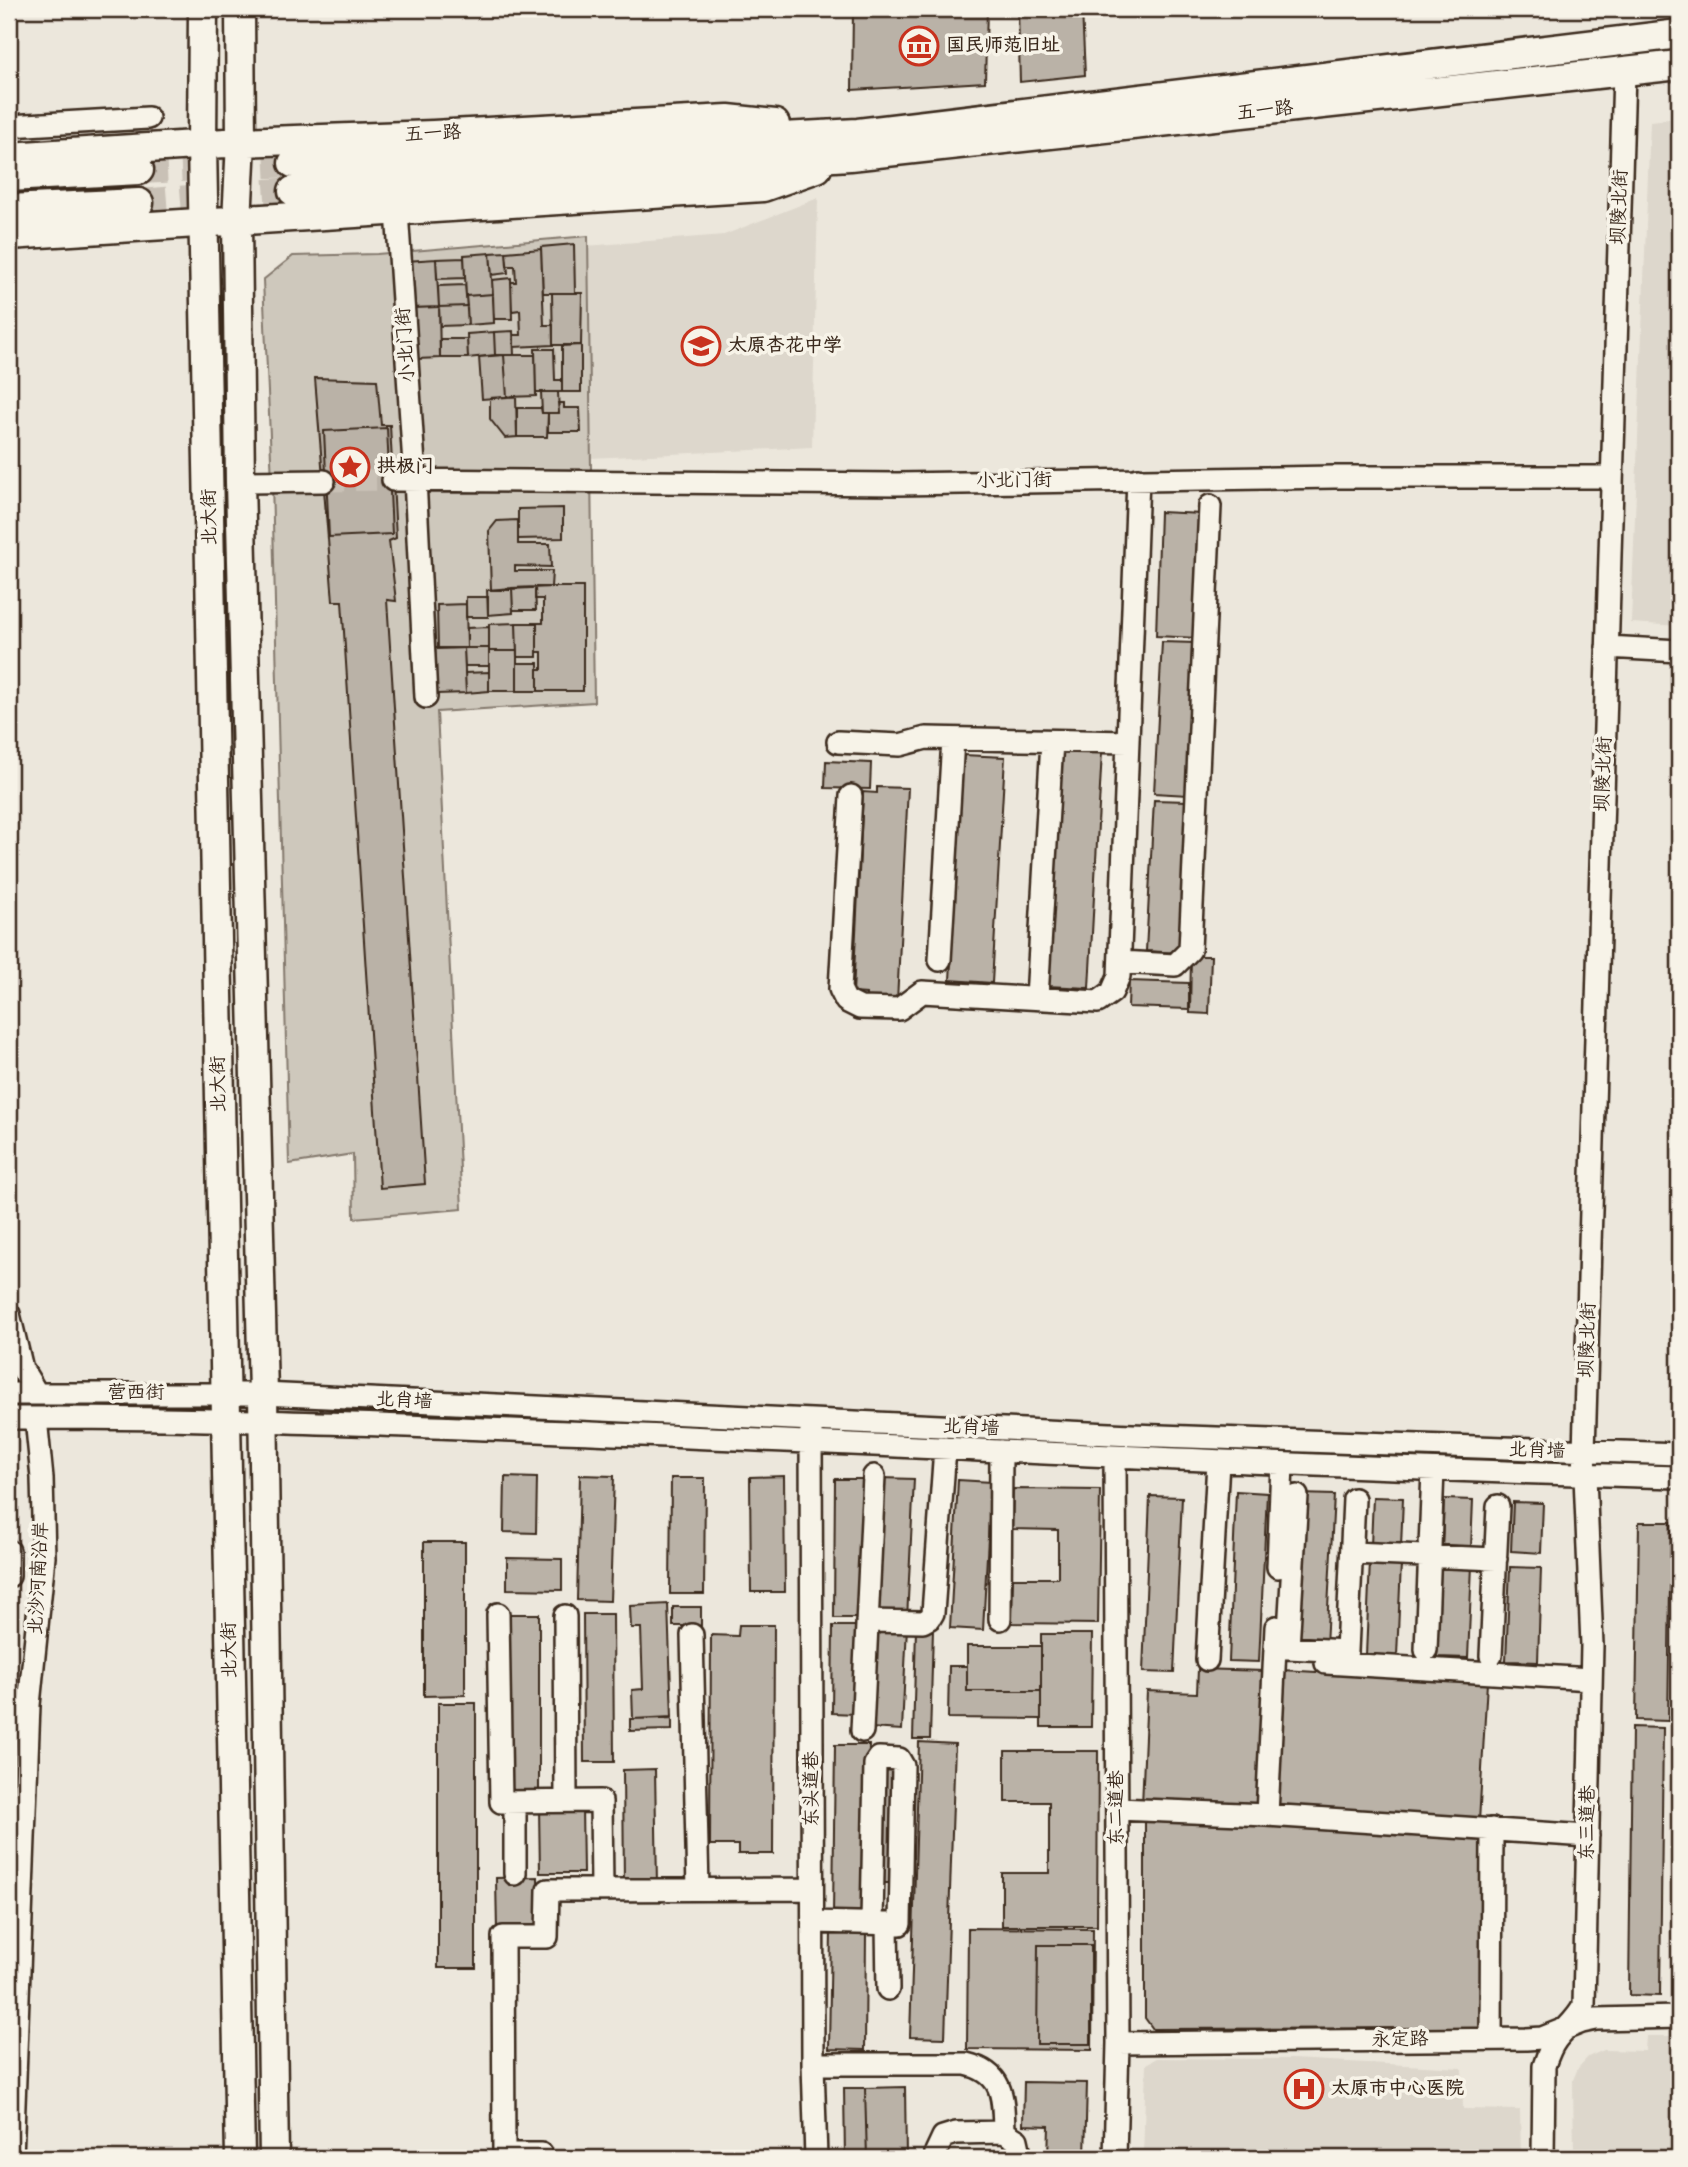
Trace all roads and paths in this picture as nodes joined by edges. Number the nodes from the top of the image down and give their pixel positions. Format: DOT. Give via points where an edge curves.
graph roads {
  1 [pos="203,9"];
  2 [pos="240,9"];
  3 [pos="1678,35"];
  4 [pos="1677,66"];
  5 [pos="1625,72"];
  6 [pos="148,118"];
  7 [pos="9,126"];
  8 [pos="241,142"];
  9 [pos="202,145"];
  10 [pos="854,145"];
  11 [pos="9,157"];
  12 [pos="293,163"];
  13 [pos="139,170"];
  14 [pos="9,177"];
  15 [pos="293,191"];
  16 [pos="139,203"];
  17 [pos="9,209"];
  18 [pos="397,211"];
  19 [pos="237,221"];
  20 [pos="205,224"];
  21 [pos="9,235"];
  22 [pos="1612,478"];
  23 [pos="415,479"];
  24 [pos="1139,479"];
  25 [pos="393,480"];
  26 [pos="324,481"];
  27 [pos="240,482"];
  28 [pos="1210,506"];
  29 [pos="1607,647"];
  30 [pos="1679,650"];
  31 [pos="426,697"];
  32 [pos="953,739"];
  33 [pos="1052,741"];
  34 [pos="838,742"];
  35 [pos="1128,742"];
  36 [pos="851,796"];
  37 [pos="940,960"];
  38 [pos="1120,962"];
  39 [pos="1037,998"];
  40 [pos="9,1314"];
  41 [pos="9,1394"];
  42 [pos="37,1394"];
  43 [pos="225,1406"];
  44 [pos="262,1407"];
  45 [pos="9,1418"];
  46 [pos="36,1418"];
  47 [pos="811,1431"];
  48 [pos="945,1448"];
  49 [pos="1001,1451"];
  50 [pos="1584,1452"];
  51 [pos="1679,1454"];
  52 [pos="1120,1458"];
  53 [pos="1218,1462"];
  54 [pos="1282,1464"];
  55 [pos="1433,1470"];
  56 [pos="1584,1475"];
  57 [pos="874,1476"];
  58 [pos="1679,1478"];
  59 [pos="1297,1496"];
  60 [pos="1354,1499"];
  61 [pos="1498,1506"];
  62 [pos="9,1551"];
  63 [pos="1352,1553"];
  64 [pos="1430,1556"];
  65 [pos="1496,1559"];
  66 [pos="9,1576"];
  67 [pos="498,1614"];
  68 [pos="565,1616"];
  69 [pos="1000,1619"];
  70 [pos="867,1621"];
  71 [pos="692,1635"];
  72 [pos="1426,1650"];
  73 [pos="1491,1656"];
  74 [pos="1207,1660"];
  75 [pos="1275,1660"];
  76 [pos="1591,1679"];
  77 [pos="862,1731"];
  78 [pos="566,1801"];
  79 [pos="515,1802"];
  80 [pos="1123,1810"];
  81 [pos="1267,1815"];
  82 [pos="1492,1829"];
  83 [pos="1588,1836"];
  84 [pos="515,1874"];
  85 [pos="698,1889"];
  86 [pos="813,1889"];
  87 [pos="602,1890"];
  88 [pos="813,1922"];
  89 [pos="879,1924"];
  90 [pos="888,1989"];
  91 [pos="1679,2017"];
  92 [pos="1569,2027"];
  93 [pos="1491,2039"];
  94 [pos="1122,2043"];
  95 [pos="15,2056"];
  96 [pos="814,2064"];
  97 [pos="9,2080"];
  98 [pos="1004,2132"];
  99 [pos="541,2154"];
  100 [pos="12,2158"];
  101 [pos="240,2158"];
  102 [pos="274,2158"];
  103 [pos="816,2158"];
  104 [pos="936,2158"];
  105 [pos="1021,2158"];
  106 [pos="1115,2158"];
  107 [pos="1125,2158"];
  108 [pos="1543,2158"];
  1 -- 9 [label="main road, 北大街"];
  2 -- 8 [label="main road"];
  3 -- 10 [label="main road, 五一路"];
  4 -- 5 [label="main road, 五一路"];
  5 -- 10 [label="main road, 五一路"];
  5 -- 22 [label="street, 坝陵北街"];
  6 -- 7 [label="street"];
  8 -- 9 [label="main road, 五一路"];
  8 -- 10 [label="main road, 五一路" via="728,119"];
  8 -- 19 [label="main road"];
  9 -- 11 [label="main road, 五一路"];
  9 -- 20 [label="main road, 北大街"];
  10 -- 12 [label="main road, 五一路"];
  10 -- 15 [label="main road, 五一路"];
  10 -- 18 [label="main road, 五一路" via="763,187"];
  13 -- 14 [label="main road"];
  16 -- 17 [label="main road"];
  18 -- 19 [label="main road, 五一路"];
  18 -- 23 [label="street, 小北门街"];
  19 -- 20 [label="main road, 五一路"];
  19 -- 27 [label="main road"];
  20 -- 21 [label="main road, 五一路"];
  20 -- 43 [label="main road, 北大街"];
  22 -- 24 [label="street, 小北门街"];
  22 -- 29 [label="street, 坝陵北街"];
  23 -- 24 [label="street, 小北门街" via="897,484"];
  23 -- 25 [label="street"];
  23 -- 31 [label="street, 小北门街"];
  24 -- 35 [label="street"];
  26 -- 27 [label="street"];
  27 -- 44 [label="main road"];
  28 -- 38 [label="street" via="1189,950 1175,965"];
  29 -- 30 [label="street"];
  29 -- 50 [label="street, 坝陵北街"];
  32 -- 33 [label="street"];
  32 -- 34 [label="street" via="926,738 900,745"];
  32 -- 37 [label="street"];
  33 -- 35 [label="street"];
  33 -- 39 [label="street"];
  35 -- 38 [label="street"];
  36 -- 39 [label="street" via="840,989 846,1001 860,1008 899,1009 922,992"];
  38 -- 39 [label="street" via="1112,992 1098,1002"];
  40 -- 42 [label="street" via="22,1369"];
  41 -- 42 [label="street, 营西街"];
  42 -- 43 [label="street, 营西街"];
  43 -- 44 [label="street, 营西街"];
  43 -- 46 [label="street, 营西街"];
  43 -- 101 [label="main road, 北大街"];
  44 -- 47 [label="street, 北肖墙"];
  44 -- 102 [label="main road"];
  45 -- 46 [label="street, 营西街"];
  46 -- 95 [label="street, 北沙河南沿岸" via="44,1557 29,1705"];
  47 -- 48 [label="street"];
  47 -- 50 [label="street, 北肖墙"];
  47 -- 86 [label="street, 东头道巷"];
  48 -- 49 [label="street"];
  48 -- 70 [label="street" via="933,1613 923,1622"];
  49 -- 52 [label="street"];
  49 -- 69 [label="street"];
  50 -- 51 [label="street, 北肖墙"];
  50 -- 56 [label="street, 坝陵北街"];
  52 -- 53 [label="street"];
  52 -- 80 [label="street, 东二道巷"];
  53 -- 54 [label="street"];
  53 -- 74 [label="street"];
  54 -- 55 [label="street"];
  54 -- 75 [label="street"];
  55 -- 56 [label="street"];
  55 -- 64 [label="street"];
  56 -- 58 [label="street"];
  56 -- 76 [label="street, 东三道巷"];
  57 -- 70 [label="street"];
  59 -- 63 [label="street" via="1288,1648 1347,1651"];
  60 -- 63 [label="street"];
  61 -- 65 [label="street"];
  62 -- 66 [label="street, 北沙河南沿岸"];
  63 -- 64 [label="street"];
  64 -- 65 [label="street"];
  64 -- 72 [label="street"];
  65 -- 73 [label="street"];
  67 -- 79 [label="street" via="501,1802"];
  68 -- 78 [label="street"];
  70 -- 77 [label="street"];
  71 -- 85 [label="street"];
  75 -- 76 [label="street"];
  75 -- 81 [label="street"];
  76 -- 83 [label="street, 东三道巷"];
  78 -- 79 [label="street"];
  78 -- 87 [label="street" via="601,1801"];
  79 -- 84 [label="street"];
  80 -- 81 [label="street"];
  80 -- 94 [label="street, 东二道巷"];
  81 -- 82 [label="street"];
  82 -- 83 [label="street"];
  82 -- 93 [label="street"];
  83 -- 92 [label="street, 东三道巷" via="1584,2005"];
  85 -- 86 [label="street"];
  85 -- 87 [label="street"];
  86 -- 88 [label="street, 东头道巷"];
  87 -- 99 [label="street" via="548,1890 547,1937 503,1937 504,2154"];
  88 -- 89 [label="street"];
  88 -- 96 [label="street, 东头道巷"];
  89 -- 89 [label="street" via="900,1924 903,1766 899,1759 879,1758 875,1763"];
  89 -- 90 [label="street"];
  91 -- 92 [label="street, 永定路" via="1596,2019"];
  92 -- 93 [label="street, 永定路" via="1542,2038"];
  92 -- 108 [label="street, 东三道巷" via="1548,2052 1544,2066"];
  93 -- 94 [label="street, 永定路"];
  94 -- 106 [label="street, 东二道巷"];
  94 -- 107 [label="street, 东二道巷"];
  95 -- 97 [label="street"];
  95 -- 100 [label="street, 北沙河南沿岸"];
  96 -- 98 [label="street" via="966,2064 980,2068 1003,2095"];
  96 -- 103 [label="street, 东头道巷"];
  98 -- 104 [label="street" via="943,2137"];
  98 -- 105 [label="street" via="1017,2140"];
}
